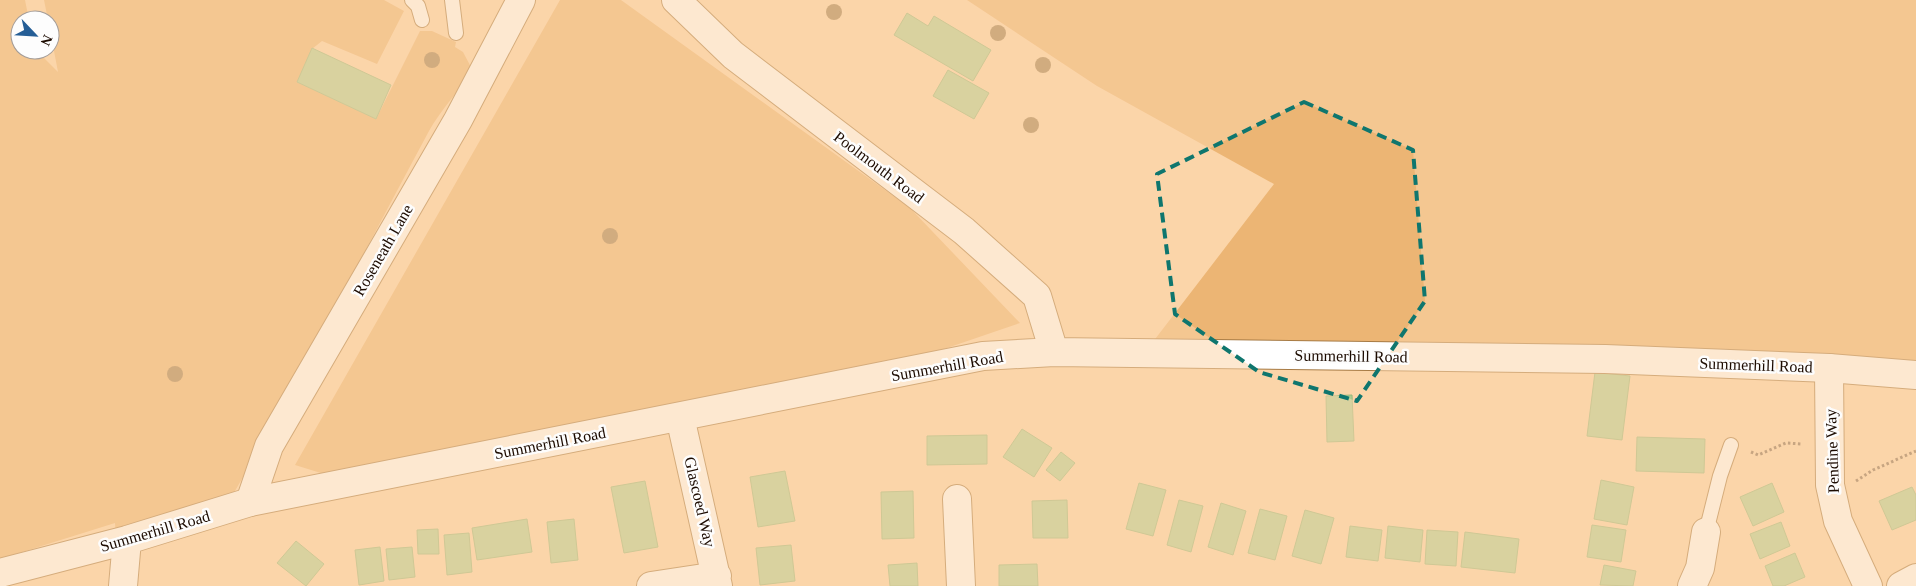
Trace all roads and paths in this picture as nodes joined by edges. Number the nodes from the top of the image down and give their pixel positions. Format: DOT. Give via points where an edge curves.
graph roads {
  1 [pos="412,0"];
  2 [pos="452,0"];
  3 [pos="521,0"];
  4 [pos="676,0"];
  5 [pos="422,20"];
  6 [pos="456,33"];
  7 [pos="1054,352"];
  8 [pos="1830,368"];
  9 [pos="1916,375"];
  10 [pos="680,417"];
  11 [pos="1731,445"];
  12 [pos="1830,446"];
  13 [pos="1916,451"];
  14 [pos="1833,496"];
  15 [pos="957,500"];
  16 [pos="250,502"];
  17 [pos="1706,532"];
  18 [pos="127,540"];
  19 [pos="0,574"];
  20 [pos="1916,578"];
  21 [pos="718,581"];
  22 [pos="123,586"];
  23 [pos="651,586"];
  24 [pos="961,586"];
  25 [pos="1692,586"];
  26 [pos="1868,586"];
  27 [pos="1901,586"];
  1 -- 5 [label="lane" via="418,6"];
  2 -- 6 [label="lane"];
  3 -- 16 [label="street, Roseneath Lane" via="458,120 269,446"];
  4 -- 7 [label="street, Poolmouth Road" via="733,55 964,231 1037,296"];
  7 -- 8 [label="street, Summerhill Road" via="1604,359"];
  7 -- 10 [label="street, Summerhill Road" via="983,356"];
  8 -- 9 [label="street, Summerhill Road"];
  8 -- 12 [label="street, Pendine Way"];
  10 -- 16 [label="street, Summerhill Road"];
  10 -- 21 [label="street, Glascoed Way"];
  11 -- 12 [label="path" via="1758,455 1786,443"];
  11 -- 17 [label="lane"];
  12 -- 14 [label="street, Pendine Way"];
  13 -- 14 [label="path" via="1873,470"];
  14 -- 26 [label="street, Pendine Way" via="1838,521"];
  15 -- 24 [label="street"];
  16 -- 18 [label="street, Summerhill Road"];
  17 -- 25 [label="street" via="1700,568"];
  18 -- 19 [label="street, Summerhill Road"];
  18 -- 22 [label="street"];
  20 -- 27 [label="street"];
  21 -- 23 [label="street"];
}
